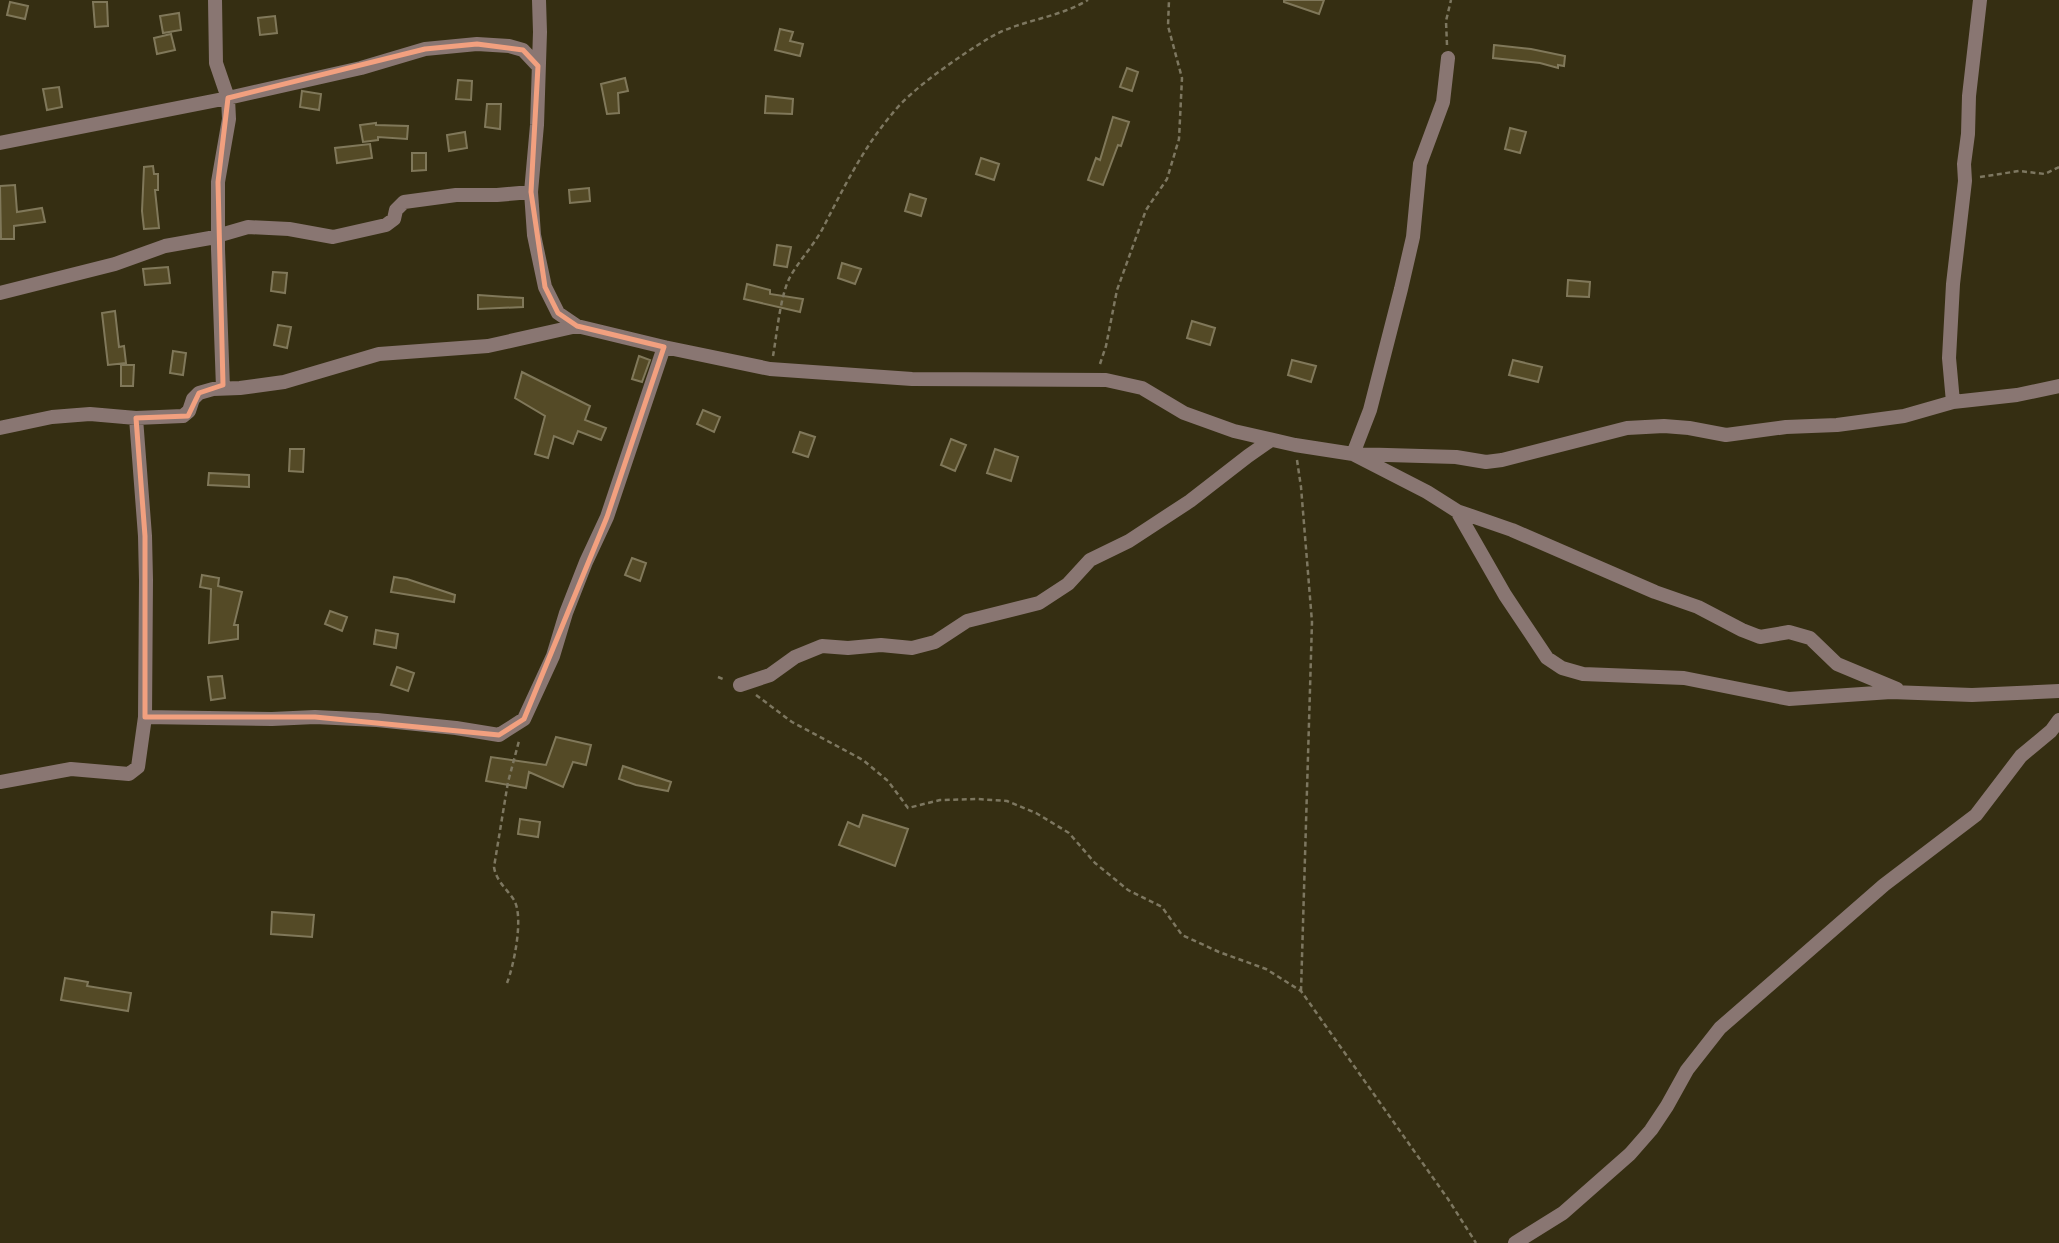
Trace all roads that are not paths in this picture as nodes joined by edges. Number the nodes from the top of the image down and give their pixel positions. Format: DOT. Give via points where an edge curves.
graph roads {
  1 [pos="215,0"];
  2 [pos="539,0"];
  3 [pos="1980,0"];
  4 [pos="1448,58"];
  5 [pos="538,66"];
  6 [pos="228,98"];
  7 [pos="0,142"];
  8 [pos="531,192"];
  9 [pos="219,235"];
  10 [pos="0,293"];
  11 [pos="578,326"];
  12 [pos="664,347"];
  13 [pos="2059,386"];
  14 [pos="223,388"];
  15 [pos="1953,402"];
  16 [pos="136,418"];
  17 [pos="0,428"];
  18 [pos="1271,440"];
  19 [pos="1353,454"];
  20 [pos="1457,511"];
  21 [pos="740,685"];
  22 [pos="2059,691"];
  23 [pos="1908,693"];
  24 [pos="145,717"];
  25 [pos="2059,720"];
  26 [pos="0,782"];
  27 [pos="1515,1243"];
  1 -- 6 [label="street" via="216,63"];
  2 -- 5 [label="street"];
  3 -- 15 [label="street" via="1953,284 1949,358"];
  4 -- 19 [label="street" via="1443,102 1420,164 1413,237 1401,289 1370,410"];
  5 -- 6 [label="street" via="523,50 509,46 425,49"];
  5 -- 8 [label="street"];
  6 -- 7 [label="street"];
  6 -- 9 [label="street" via="229,120 218,182"];
  8 -- 9 [label="street" via="404,202 386,225 333,237 248,227"];
  8 -- 11 [label="street" via="545,287 558,313"];
  9 -- 10 [label="street"];
  9 -- 14 [label="street"];
  11 -- 12 [label="street"];
  11 -- 14 [label="street" via="488,346 379,354 284,382"];
  12 -- 18 [label="street" via="771,369 912,379 1106,380 1142,388 1184,413 1234,432"];
  12 -- 24 [label="street" via="607,517 524,719 499,735 315,716"];
  13 -- 15 [label="street"];
  14 -- 16 [label="street" via="199,393 183,416"];
  15 -- 19 [label="street" via="1904,416 1726,436 1689,428 1627,428 1486,462"];
  16 -- 17 [label="street" via="90,414"];
  16 -- 24 [label="street" via="145,536"];
  18 -- 19 [label="street"];
  18 -- 21 [label="street" via="1190,501 1090,560 1068,584 1039,603 967,621 935,642 912,648 822,646 795,657 770,675"];
  19 -- 20 [label="street"];
  20 -- 23 [label="street" via="1698,607 1760,637 1789,632 1810,638 1837,664"];
  20 -- 23 [label="street" via="1512,605 1547,657 1562,668 1583,674 1684,678 1789,699"];
  22 -- 23 [label="street"];
  24 -- 26 [label="street" via="138,766 129,774 71,769"];
  25 -- 27 [label="street" via="2021,756 1976,815 1874,893 1720,1028 1630,1154 1563,1213"];
}
